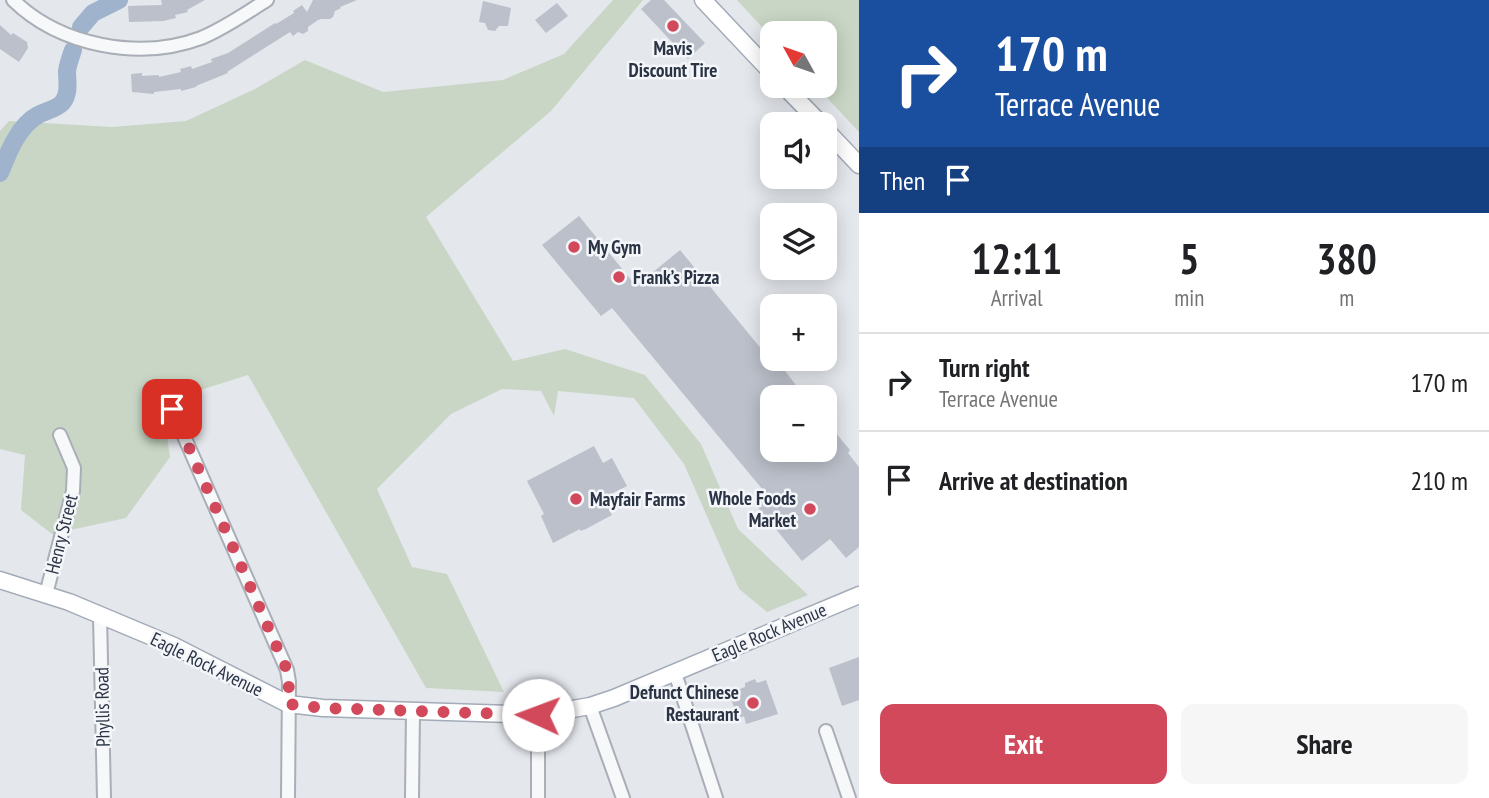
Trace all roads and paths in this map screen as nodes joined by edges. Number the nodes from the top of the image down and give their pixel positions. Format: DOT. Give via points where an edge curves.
graph roads {
  1 [pos="13,0"];
  2 [pos="267,0"];
  3 [pos="703,0"];
  4 [pos="760,60"];
  5 [pos="796,98"];
  6 [pos="809,112"];
  7 [pos="837,141"];
  8 [pos="859,165"];
  9 [pos="172,409"];
  10 [pos="60,435"];
  11 [pos="0,580"];
  12 [pos="46,594"];
  13 [pos="859,594"];
  14 [pos="100,616"];
  15 [pos="675,673"];
  16 [pos="288,704"];
  17 [pos="590,706"];
  18 [pos="412,712"];
  19 [pos="538,715"];
  20 [pos="825,731"];
  21 [pos="104,798"];
  22 [pos="288,798"];
  23 [pos="412,798"];
  24 [pos="538,798"];
  25 [pos="623,798"];
  26 [pos="716,798"];
  27 [pos="849,798"];
  1 -- 2 [label="street" via="68,35 107,46 142,49 202,37"];
  3 -- 4 [label="main road"];
  5 -- 6 [label="main road"];
  7 -- 8 [label="main road"];
  9 -- 16 [label="street" via="287,670"];
  10 -- 12 [label="street, Henry Street" via="74,468 73,491"];
  11 -- 12 [label="main road, Eagle Rock Avenue"];
  12 -- 14 [label="main road, Eagle Rock Avenue"];
  13 -- 15 [label="main road, Eagle Rock Avenue"];
  14 -- 16 [label="main road, Eagle Rock Avenue" via="174,646"];
  14 -- 21 [label="street, Phyllis Road"];
  15 -- 17 [label="main road, Eagle Rock Avenue"];
  15 -- 26 [label="street"];
  16 -- 18 [label="main road, Eagle Rock Avenue"];
  16 -- 22 [label="street"];
  17 -- 19 [label="main road, Eagle Rock Avenue"];
  17 -- 25 [label="street"];
  18 -- 19 [label="main road, Eagle Rock Avenue"];
  18 -- 23 [label="street"];
  19 -- 24 [label="street"];
  20 -- 27 [label="street"];
}
